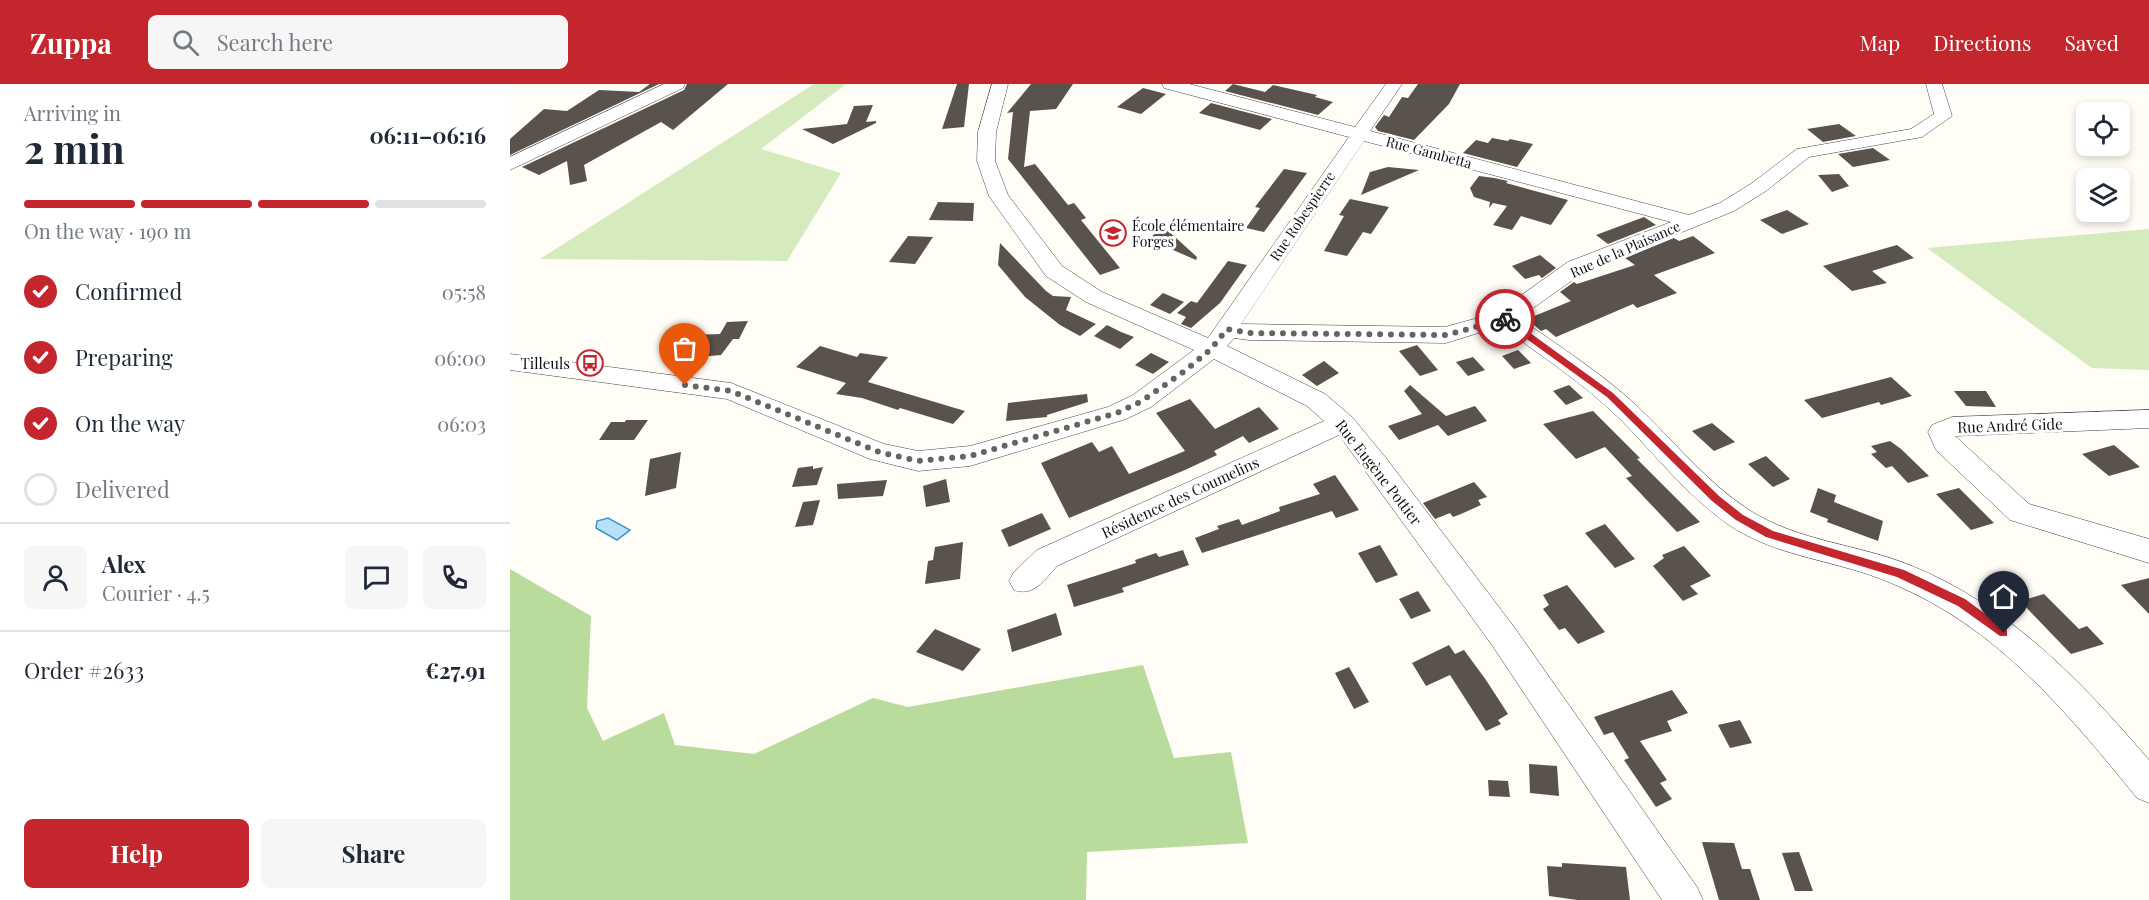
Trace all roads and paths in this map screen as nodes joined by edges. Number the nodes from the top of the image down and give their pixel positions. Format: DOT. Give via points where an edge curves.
graph roads {
  1 [pos="677,84"];
  2 [pos="1000,84"];
  3 [pos="1170,84"];
  4 [pos="1394,84"];
  5 [pos="1934,84"];
  6 [pos="1359,134"];
  7 [pos="510,164"];
  8 [pos="1689,221"];
  9 [pos="1504,318"];
  10 [pos="1227,329"];
  11 [pos="1211,349"];
  12 [pos="510,362"];
  13 [pos="2149,419"];
  14 [pos="1343,423"];
  15 [pos="2149,551"];
  16 [pos="1024,581"];
  17 [pos="2149,786"];
  18 [pos="1684,900"];
  1 -- 7 [label="street"];
  2 -- 11 [label="street, Rue Eugène Pottier" via="987,132 986,161 999,196 1054,271 1094,297"];
  3 -- 6 [label="street, Rue Gambetta"];
  4 -- 6 [label="street, Rue Robespierre"];
  5 -- 8 [label="street, Rue de la Plaisance" via="1943,116 1916,133 1803,153 1727,207"];
  6 -- 8 [label="street, Rue Gambetta"];
  6 -- 10 [label="street, Rue Robespierre"];
  8 -- 9 [label="street, Rue de la Plaisance" via="1576,267"];
  9 -- 10 [label="street, Rue de la Plaisance" via="1446,335 1249,333"];
  9 -- 17 [label="street" via="1610,395 1739,518 1770,535 1900,573 1988,620 2050,673"];
  10 -- 11 [label="street, Rue Robespierre"];
  11 -- 12 [label="street, Rue Robespierre" via="1142,401 1117,413 970,456 918,461 879,452 731,391"];
  11 -- 14 [label="street, Rue Eugène Pottier" via="1316,400"];
  13 -- 15 [label="street, Rue André Gide" via="1952,426 1941,432 1945,443 2020,512"];
  14 -- 16 [label="street, Résidence des Coumelins" via="1047,558"];
  14 -- 18 [label="street, Rue Eugène Pottier" via="1503,636"];
}
